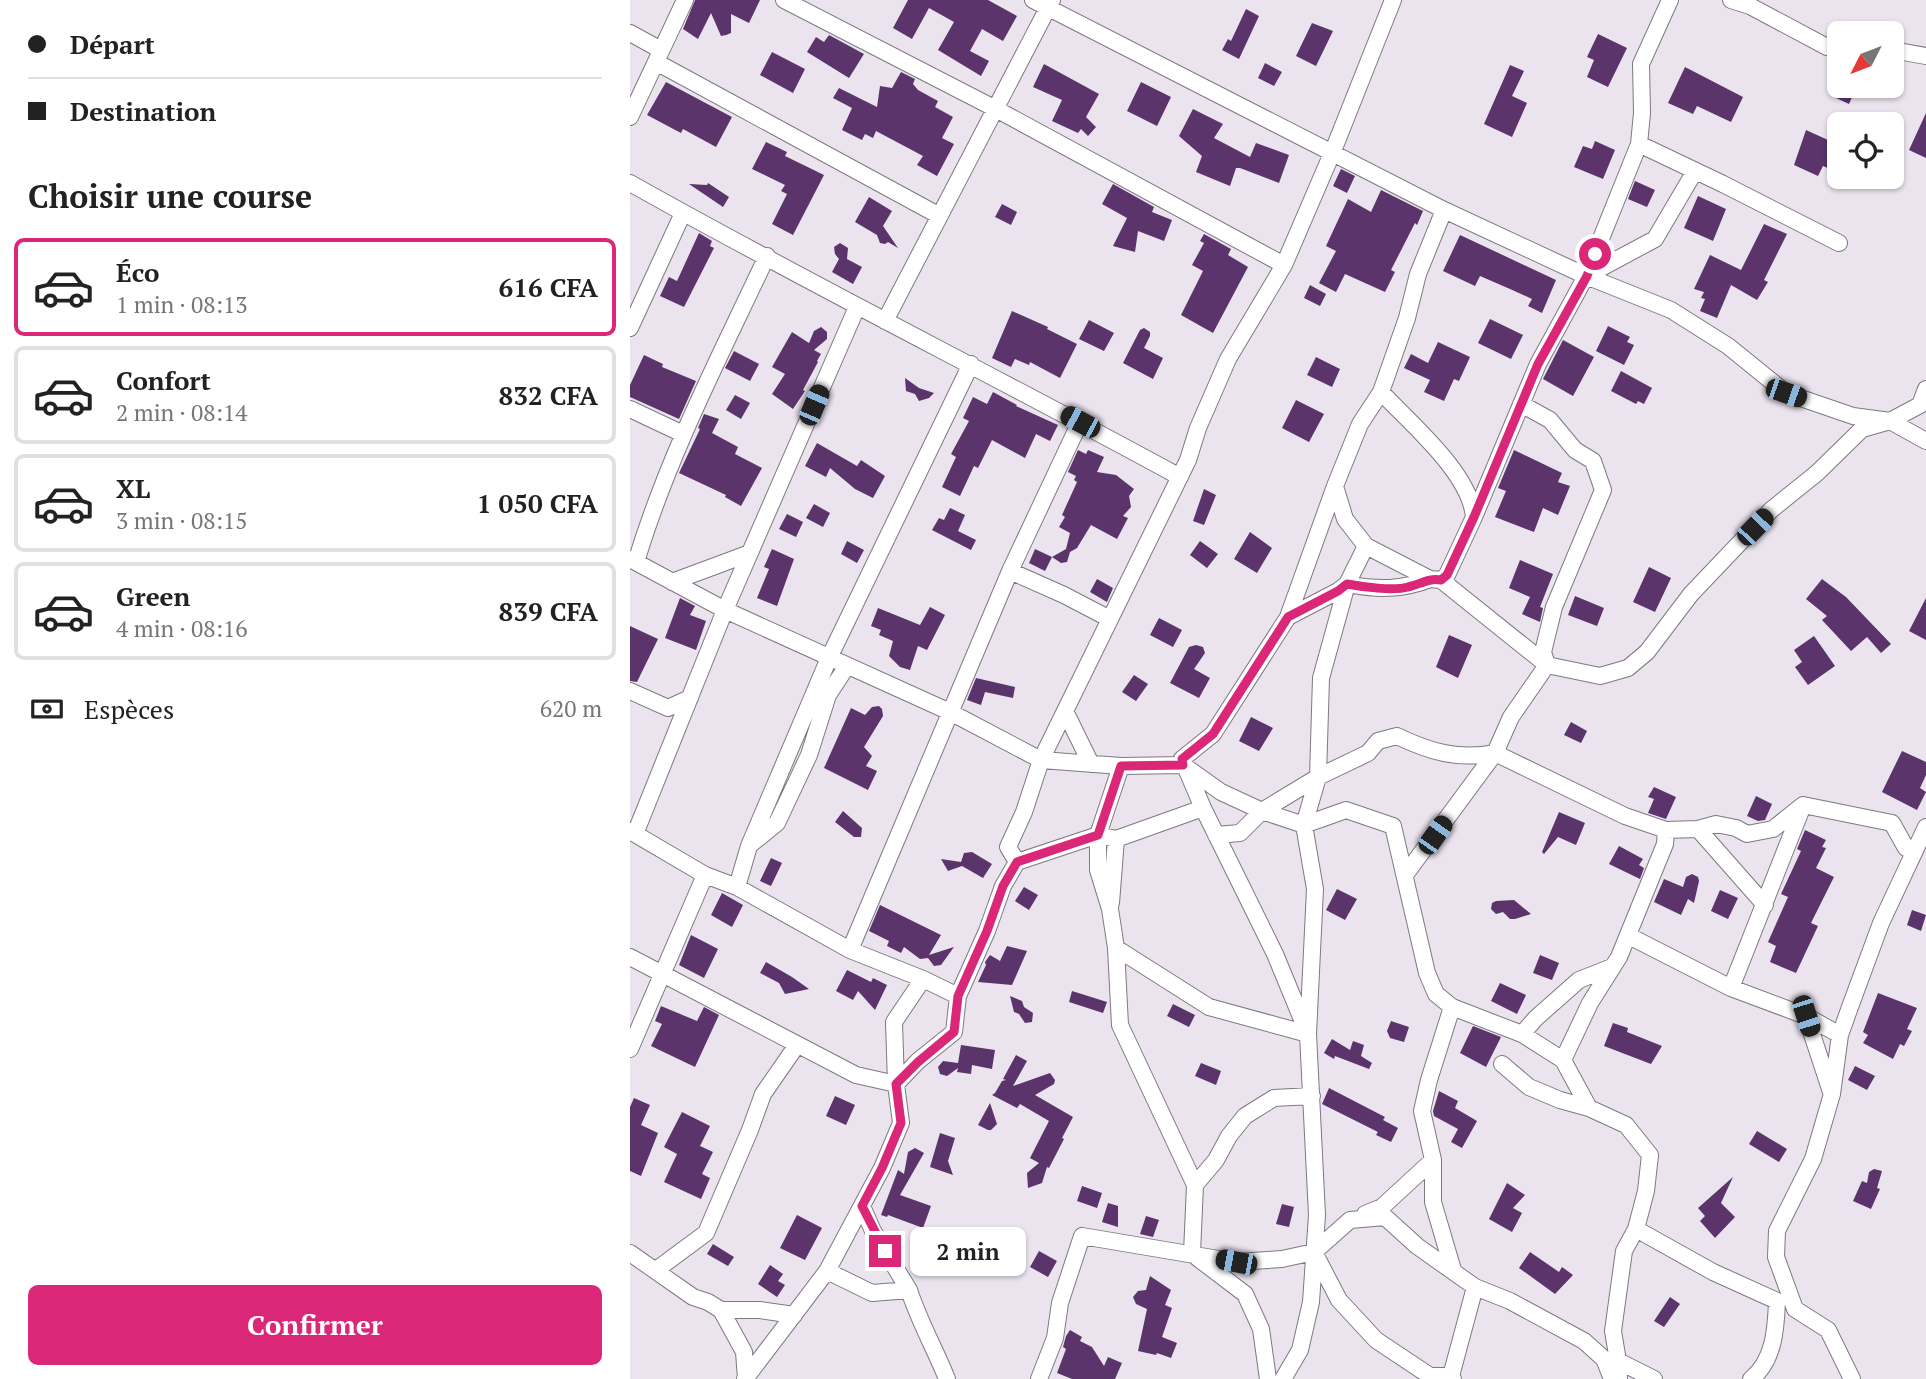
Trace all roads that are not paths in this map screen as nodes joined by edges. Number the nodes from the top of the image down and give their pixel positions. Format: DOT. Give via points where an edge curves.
graph roads {
  1 [pos="685,0"];
  2 [pos="784,0"];
  3 [pos="1393,0"];
  4 [pos="1670,0"];
  5 [pos="1731,0"];
  6 [pos="1044,3"];
  7 [pos="630,33"];
  8 [pos="1827,47"];
  9 [pos="1904,52"];
  10 [pos="658,56"];
  11 [pos="1926,56"];
  12 [pos="630,85"];
  13 [pos="994,108"];
  14 [pos="632,112"];
  15 [pos="1639,145"];
  16 [pos="1333,151"];
  17 [pos="1696,171"];
  18 [pos="630,183"];
  19 [pos="1444,210"];
  20 [pos="683,213"];
  21 [pos="938,215"];
  22 [pos="1839,243"];
  23 [pos="767,256"];
  24 [pos="1284,265"];
  25 [pos="1587,276"];
  26 [pos="857,307"];
  27 [pos="884,321"];
  28 [pos="630,328"];
  29 [pos="971,364"];
  30 [pos="1926,389"];
  31 [pos="1381,392"];
  32 [pos="1521,404"];
  33 [pos="630,409"];
  34 [pos="1889,421"];
  35 [pos="1080,422"];
  36 [pos="683,434"];
  37 [pos="1926,440"];
  38 [pos="1180,477"];
  39 [pos="1335,486"];
  40 [pos="1474,517"];
  41 [pos="1366,547"];
  42 [pos="750,553"];
  43 [pos="633,561"];
  44 [pos="1010,571"];
  45 [pos="1436,579"];
  46 [pos="673,582"];
  47 [pos="1347,584"];
  48 [pos="725,610"];
  49 [pos="1288,617"];
  50 [pos="1110,619"];
  51 [pos="829,658"];
  52 [pos="1547,665"];
  53 [pos="847,666"];
  54 [pos="630,691"];
  55 [pos="690,698"];
  56 [pos="950,712"];
  57 [pos="1065,712"];
  58 [pos="1495,753"];
  59 [pos="1041,760"];
  60 [pos="1091,764"];
  61 [pos="1183,765"];
  62 [pos="1121,766"];
  63 [pos="1318,777"];
  64 [pos="1803,804"];
  65 [pos="1203,808"];
  66 [pos="1262,811"];
  67 [pos="1304,825"];
  68 [pos="1926,827"];
  69 [pos="1699,829"];
  70 [pos="1667,830"];
  71 [pos="632,833"];
  72 [pos="1098,835"];
  73 [pos="1216,835"];
  74 [pos="1115,839"];
  75 [pos="749,846"];
  76 [pos="1906,848"];
  77 [pos="1017,862"];
  78 [pos="705,875"];
  79 [pos="1405,875"];
  80 [pos="737,887"];
  81 [pos="1765,905"];
  82 [pos="1110,909"];
  83 [pos="1629,936"];
  84 [pos="1116,948"];
  85 [pos="850,950"];
  86 [pos="630,957"];
  87 [pos="1612,967"];
  88 [pos="664,976"];
  89 [pos="923,979"];
  90 [pos="1731,988"];
  91 [pos="958,996"];
  92 [pos="1452,1007"];
  93 [pos="1806,1016"];
  94 [pos="1308,1034"];
  95 [pos="1522,1034"];
  96 [pos="1840,1035"];
  97 [pos="797,1045"];
  98 [pos="630,1049"];
  99 [pos="1563,1060"];
  100 [pos="1503,1064"];
  101 [pos="896,1084"];
  102 [pos="1832,1094"];
  103 [pos="1312,1096"];
  104 [pos="1589,1108"];
  105 [pos="1433,1160"];
  106 [pos="1195,1185"];
  107 [pos="862,1206"];
  108 [pos="1350,1220"];
  109 [pos="1636,1229"];
  110 [pos="1314,1252"];
  111 [pos="630,1253"];
  112 [pos="1192,1253"];
  113 [pos="656,1270"];
  114 [pos="1453,1270"];
  115 [pos="827,1271"];
  116 [pos="1475,1287"];
  117 [pos="909,1290"];
  118 [pos="1777,1301"];
  119 [pos="1796,1308"];
  120 [pos="721,1310"];
  121 [pos="794,1315"];
  122 [pos="1611,1360"];
  123 [pos="1452,1377"];
  124 [pos="745,1378"];
  125 [pos="947,1379"];
  126 [pos="1040,1379"];
  127 [pos="1268,1379"];
  128 [pos="1283,1379"];
  129 [pos="1612,1379"];
  130 [pos="1619,1379"];
  131 [pos="1654,1379"];
  132 [pos="1751,1379"];
  133 [pos="1852,1379"];
  1 -- 10 [label="street"];
  2 -- 13 [label="street"];
  3 -- 16 [label="street"];
  4 -- 15 [label="street" via="1641,64"];
  5 -- 8 [label="street"];
  6 -- 13 [label="street"];
  6 -- 16 [label="street"];
  7 -- 10 [label="street"];
  9 -- 11 [label="street"];
  10 -- 14 [label="street"];
  10 -- 21 [label="street"];
  12 -- 14 [label="street"];
  13 -- 21 [label="street"];
  13 -- 24 [label="street"];
  15 -- 17 [label="street"];
  15 -- 25 [label="street"];
  16 -- 19 [label="street"];
  16 -- 24 [label="street"];
  17 -- 22 [label="street"];
  17 -- 25 [label="street" via="1655,239"];
  18 -- 20 [label="street"];
  19 -- 25 [label="street"];
  19 -- 31 [label="street" via="1418,274"];
  20 -- 23 [label="street"];
  20 -- 28 [label="street"];
  21 -- 27 [label="street"];
  23 -- 26 [label="street"];
  23 -- 36 [label="street"];
  24 -- 38 [label="street" via="1228,359"];
  25 -- 32 [label="street"];
  25 -- 34 [label="street" via="1671,310 1728,346 1786,393 1853,416"];
  26 -- 27 [label="street"];
  26 -- 42 [label="street"];
  27 -- 29 [label="street"];
  29 -- 35 [label="street"];
  29 -- 51 [label="street"];
  30 -- 34 [label="street" via="1920,405"];
  31 -- 39 [label="street" via="1360,424"];
  31 -- 40 [label="street" via="1438,449 1473,503"];
  32 -- 40 [label="street"];
  32 -- 52 [label="street" via="1550,420 1575,450 1593,461 1603,490 1555,607 1543,652"];
  33 -- 36 [label="street"];
  34 -- 37 [label="street"];
  34 -- 52 [label="street" via="1862,429 1772,510 1628,668 1600,676"];
  35 -- 38 [label="street"];
  35 -- 44 [label="street"];
  36 -- 43 [label="street"];
  38 -- 50 [label="street"];
  39 -- 41 [label="street" via="1345,519"];
  39 -- 49 [label="street"];
  40 -- 45 [label="street" via="1447,575"];
  41 -- 45 [label="street"];
  41 -- 47 [label="street"];
  42 -- 46 [label="street"];
  42 -- 48 [label="street"];
  43 -- 46 [label="street"];
  44 -- 50 [label="street"];
  44 -- 56 [label="street"];
  45 -- 47 [label="street" via="1406,588"];
  45 -- 52 [label="street"];
  46 -- 48 [label="street"];
  47 -- 49 [label="street"];
  47 -- 63 [label="street" via="1321,678"];
  48 -- 51 [label="street"];
  48 -- 55 [label="street"];
  49 -- 61 [label="street" via="1213,734 1182,759"];
  50 -- 57 [label="street"];
  51 -- 53 [label="street"];
  51 -- 75 [label="street"];
  52 -- 58 [label="street" via="1511,717"];
  53 -- 56 [label="street"];
  53 -- 75 [label="street" via="828,695 809,755 777,823"];
  54 -- 55 [label="street" via="668,708"];
  55 -- 71 [label="street"];
  56 -- 59 [label="street"];
  56 -- 85 [label="street"];
  57 -- 59 [label="street"];
  57 -- 60 [label="street"];
  58 -- 63 [label="street" via="1473,757 1447,753 1421,748 1397,736 1378,741 1368,752"];
  58 -- 70 [label="street" via="1625,816"];
  58 -- 79 [label="street"];
  59 -- 60 [label="street"];
  59 -- 77 [label="street" via="1008,847"];
  60 -- 62 [label="street"];
  61 -- 62 [label="street"];
  61 -- 65 [label="street"];
  61 -- 66 [label="street" via="1221,792"];
  62 -- 72 [label="street"];
  63 -- 66 [label="street"];
  63 -- 67 [label="street"];
  64 -- 69 [label="street" via="1773,829 1747,834 1716,824"];
  64 -- 76 [label="street" via="1892,823"];
  64 -- 81 [label="street"];
  65 -- 73 [label="street"];
  65 -- 74 [label="street"];
  66 -- 67 [label="street"];
  66 -- 73 [label="street" via="1240,833"];
  67 -- 79 [label="street" via="1346,810 1393,826"];
  67 -- 94 [label="street" via="1315,889"];
  68 -- 96 [label="street" via="1881,923"];
  69 -- 70 [label="street"];
  69 -- 81 [label="street"];
  70 -- 83 [label="street"];
  71 -- 78 [label="street"];
  72 -- 74 [label="street"];
  72 -- 77 [label="street"];
  72 -- 82 [label="street" via="1098,870"];
  73 -- 94 [label="street" via="1275,954"];
  74 -- 82 [label="street"];
  75 -- 80 [label="street"];
  77 -- 91 [label="street"];
  78 -- 80 [label="street"];
  78 -- 88 [label="street"];
  79 -- 92 [label="street" via="1427,973 1436,994"];
  80 -- 85 [label="street"];
  81 -- 90 [label="street"];
  82 -- 84 [label="street"];
  83 -- 87 [label="street"];
  83 -- 90 [label="street"];
  84 -- 94 [label="street" via="1209,1007"];
  84 -- 106 [label="street" via="1120,1025"];
  85 -- 89 [label="street"];
  86 -- 88 [label="street"];
  87 -- 95 [label="street" via="1579,980"];
  87 -- 99 [label="street"];
  88 -- 97 [label="street"];
  88 -- 98 [label="street"];
  89 -- 91 [label="street"];
  89 -- 101 [label="street" via="894,1022"];
  90 -- 93 [label="street"];
  91 -- 101 [label="street" via="954,1032"];
  92 -- 95 [label="street"];
  92 -- 105 [label="street" via="1422,1111"];
  93 -- 96 [label="street"];
  93 -- 102 [label="street"];
  94 -- 103 [label="street"];
  95 -- 99 [label="street"];
  96 -- 102 [label="street"];
  97 -- 101 [label="street" via="856,1075"];
  97 -- 113 [label="street" via="763,1094 706,1233"];
  99 -- 104 [label="street"];
  100 -- 104 [label="street" via="1529,1087"];
  101 -- 107 [label="street" via="901,1123"];
  102 -- 119 [label="street" via="1813,1159 1777,1231 1776,1256"];
  103 -- 106 [label="street" via="1274,1098 1245,1116"];
  103 -- 110 [label="street"];
  104 -- 109 [label="street" via="1626,1125 1650,1155"];
  105 -- 108 [label="street" via="1382,1207"];
  105 -- 114 [label="street" via="1433,1202"];
  106 -- 112 [label="street"];
  107 -- 115 [label="street"];
  107 -- 117 [label="street"];
  108 -- 110 [label="street"];
  108 -- 114 [label="street" via="1385,1217"];
  109 -- 118 [label="street"];
  109 -- 122 [label="street" via="1624,1251"];
  110 -- 112 [label="street" via="1236,1262"];
  110 -- 123 [label="street" via="1339,1300 1376,1340 1430,1376"];
  110 -- 128 [label="street" via="1311,1302 1300,1350"];
  111 -- 113 [label="street"];
  112 -- 126 [label="street" via="1082,1236"];
  112 -- 127 [label="street" via="1245,1294 1261,1329"];
  113 -- 120 [label="street" via="693,1297"];
  114 -- 116 [label="street"];
  115 -- 117 [label="street" via="872,1293"];
  115 -- 121 [label="street"];
  116 -- 122 [label="street" via="1510,1300"];
  116 -- 123 [label="street"];
  117 -- 125 [label="street"];
  118 -- 119 [label="street"];
  118 -- 132 [label="street" via="1767,1363"];
  119 -- 133 [label="street" via="1828,1330"];
  120 -- 121 [label="street"];
  120 -- 124 [label="street" via="744,1352"];
  121 -- 124 [label="street"];
  122 -- 129 [label="street"];
  122 -- 130 [label="street"];
  122 -- 131 [label="street"];
}
